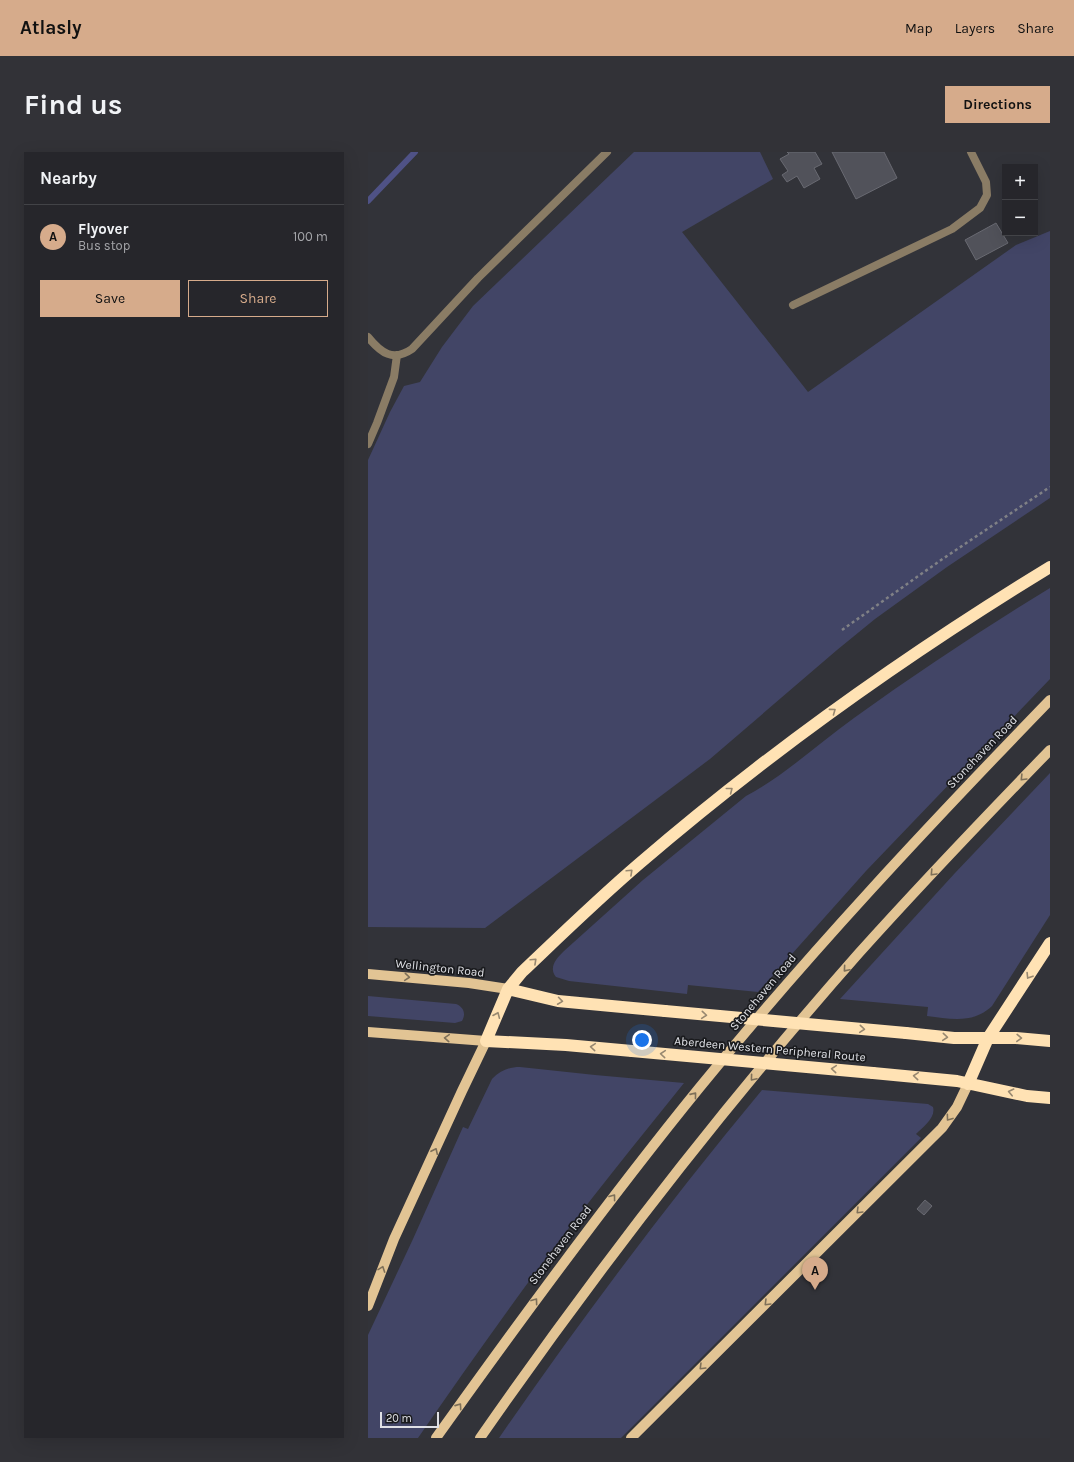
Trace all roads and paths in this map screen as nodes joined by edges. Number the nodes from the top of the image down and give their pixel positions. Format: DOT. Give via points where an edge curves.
graph roads {
  1 [pos="608,152"];
  2 [pos="971,152"];
  3 [pos="792,305"];
  4 [pos="368,338"];
  5 [pos="397,355"];
  6 [pos="368,444"];
  7 [pos="1050,487"];
  8 [pos="1050,567"];
  9 [pos="842,630"];
  10 [pos="1050,700"];
  11 [pos="1050,750"];
  12 [pos="1050,943"];
  13 [pos="368,974"];
  14 [pos="508,989"];
  15 [pos="368,1032"];
  16 [pos="988,1038"];
  17 [pos="486,1041"];
  18 [pos="1050,1041"];
  19 [pos="968,1084"];
  20 [pos="1050,1098"];
  21 [pos="368,1306"];
  22 [pos="436,1438"];
  23 [pos="480,1438"];
  24 [pos="631,1438"];
  1 -- 5 [label="street" via="478,278 412,349"];
  2 -- 3 [label="street" via="986,182 986,195 980,208 952,229"];
  4 -- 5 [label="street" via="380,351"];
  5 -- 6 [label="street" via="394,377"];
  7 -- 9 [label="path"];
  14 -- 8 [label="highway, one-way" via="522,972 639,863 815,724 904,661"];
  22 -- 10 [label="main road, Stonehaven Road, one-way" via="570,1254 701,1085 822,943"];
  11 -- 23 [label="main road, one-way" via="860,953 744,1089 619,1246"];
  12 -- 16 [label="highway, one-way"];
  13 -- 14 [label="main road, Wellington Road, one-way"];
  14 -- 16 [label="highway, one-way, bridge" via="558,1001 954,1038"];
  17 -- 14 [label="highway, one-way"];
  17 -- 15 [label="main road, one-way"];
  16 -- 18 [label="highway, one-way"];
  16 -- 19 [label="highway"];
  19 -- 17 [label="highway, Aberdeen Western Peripheral Route, one-way, bridge" via="945,1079 873,1072 566,1045"];
  21 -- 17 [label="main road, one-way" via="394,1239"];
  20 -- 19 [label="highway, Aberdeen Western Peripheral Route, one-way" via="1026,1096"];
  19 -- 24 [label="main road, one-way" via="957,1107 942,1128"];
}
